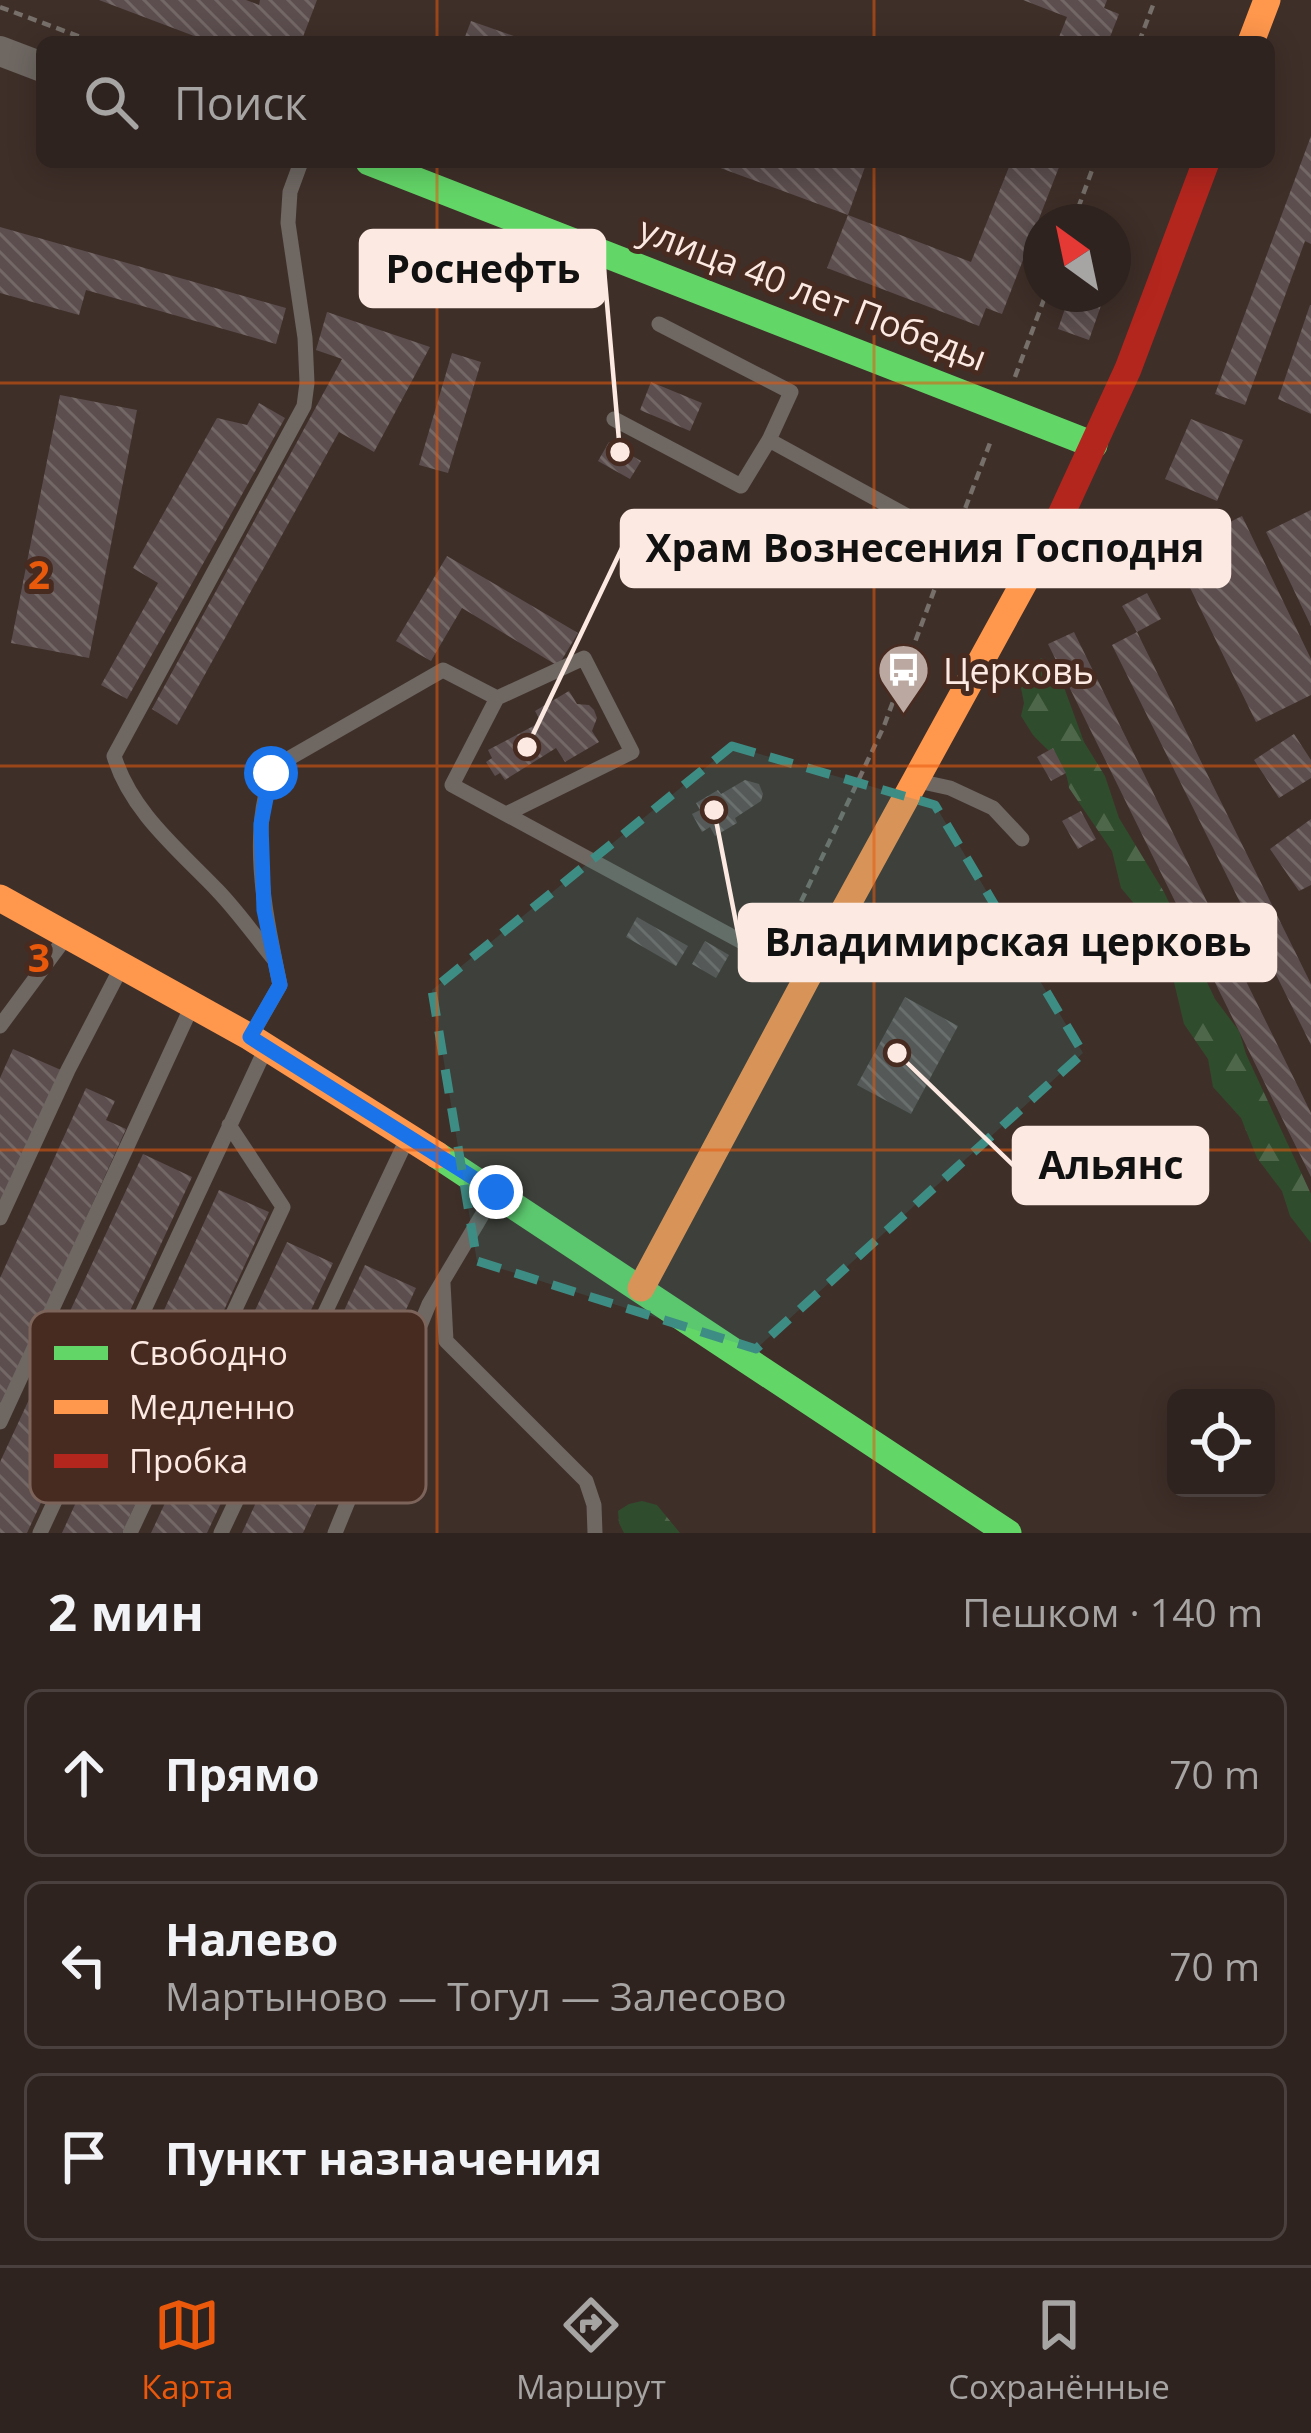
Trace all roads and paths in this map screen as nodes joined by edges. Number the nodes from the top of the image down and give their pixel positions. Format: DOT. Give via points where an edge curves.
graph roads {
  1 [pos="1155,0"];
  2 [pos="1267,0"];
  3 [pos="0,7"];
  4 [pos="78,36"];
  5 [pos="1141,36"];
  6 [pos="1253,36"];
  7 [pos="0,51"];
  8 [pos="36,65"];
  9 [pos="299,168"];
  10 [pos="385,168"];
  11 [pos="1093,168"];
  12 [pos="1204,168"];
  13 [pos="1079,204"];
  14 [pos="1039,312"];
  15 [pos="659,324"];
  16 [pos="1003,409"];
  17 [pos="614,419"];
  18 [pos="769,440"];
  19 [pos="1094,445"];
  20 [pos="952,541"];
  21 [pos="1024,581"];
  22 [pos="497,698"];
  23 [pos="916,780"];
  24 [pos="506,814"];
  25 [pos="1022,839"];
  26 [pos="0,898"];
  27 [pos="68,936"];
  28 [pos="775,958"];
  29 [pos="275,961"];
  30 [pos="123,965"];
  31 [pos="807,978"];
  32 [pos="192,1006"];
  33 [pos="0,1026"];
  34 [pos="258,1042"];
  35 [pos="229,1125"];
  36 [pos="408,1136"];
  37 [pos="496,1192"];
  38 [pos="0,1218"];
  39 [pos="442,1280"];
  40 [pos="641,1288"];
  41 [pos="51,1311"];
  42 [pos="143,1311"];
  43 [pos="234,1311"];
  44 [pos="326,1311"];
  45 [pos="426,1311"];
  46 [pos="30,1357"];
  47 [pos="0,1422"];
  48 [pos="54,1503"];
  49 [pos="144,1503"];
  50 [pos="235,1503"];
  51 [pos="347,1503"];
  52 [pos="40,1533"];
  53 [pos="130,1533"];
  54 [pos="221,1533"];
  55 [pos="335,1533"];
  56 [pos="595,1533"];
  57 [pos="1008,1533"];
  1 -- 5 [label="path"];
  2 -- 6 [label="street"];
  3 -- 4 [label="path"];
  7 -- 8 [label="street"];
  9 -- 29 [label="lane" via="289,223 305,338 304,406 114,756 164,837"];
  10 -- 16 [label="street, улица 40 лет Победы"];
  11 -- 13 [label="path"];
  12 -- 19 [label="street"];
  14 -- 16 [label="path"];
  15 -- 18 [label="lane" via="791,392"];
  16 -- 19 [label="street, улица 40 лет Победы"];
  16 -- 20 [label="path"];
  17 -- 18 [label="lane" via="741,486"];
  18 -- 20 [label="lane"];
  19 -- 21 [label="street"];
  20 -- 21 [label="lane"];
  20 -- 28 [label="path" via="884,726"];
  21 -- 23 [label="street"];
  22 -- 24 [label="lane" via="452,785"];
  22 -- 24 [label="lane" via="584,658 632,752"];
  22 -- 29 [label="lane" via="443,670 274,767 261,824"];
  23 -- 25 [label="lane" via="993,808"];
  23 -- 31 [label="street"];
  24 -- 28 [label="lane"];
  26 -- 27 [label="street"];
  27 -- 30 [label="street"];
  27 -- 33 [label="lane"];
  28 -- 31 [label="lane"];
  29 -- 34 [label="lane" via="280,985"];
  30 -- 32 [label="street"];
  30 -- 38 [label="lane"];
  31 -- 40 [label="street"];
  32 -- 34 [label="street"];
  32 -- 41 [label="lane"];
  34 -- 35 [label="lane"];
  34 -- 36 [label="street"];
  35 -- 42 [label="lane"];
  35 -- 43 [label="lane" via="283,1207"];
  36 -- 37 [label="street"];
  36 -- 44 [label="lane"];
  37 -- 39 [label="lane"];
  37 -- 40 [label="street"];
  39 -- 45 [label="lane"];
  39 -- 56 [label="lane" via="446,1341 586,1481"];
  40 -- 57 [label="street"];
  46 -- 47 [label="lane"];
  48 -- 52 [label="lane"];
  49 -- 53 [label="lane"];
  50 -- 54 [label="lane"];
  51 -- 55 [label="lane"];
}
